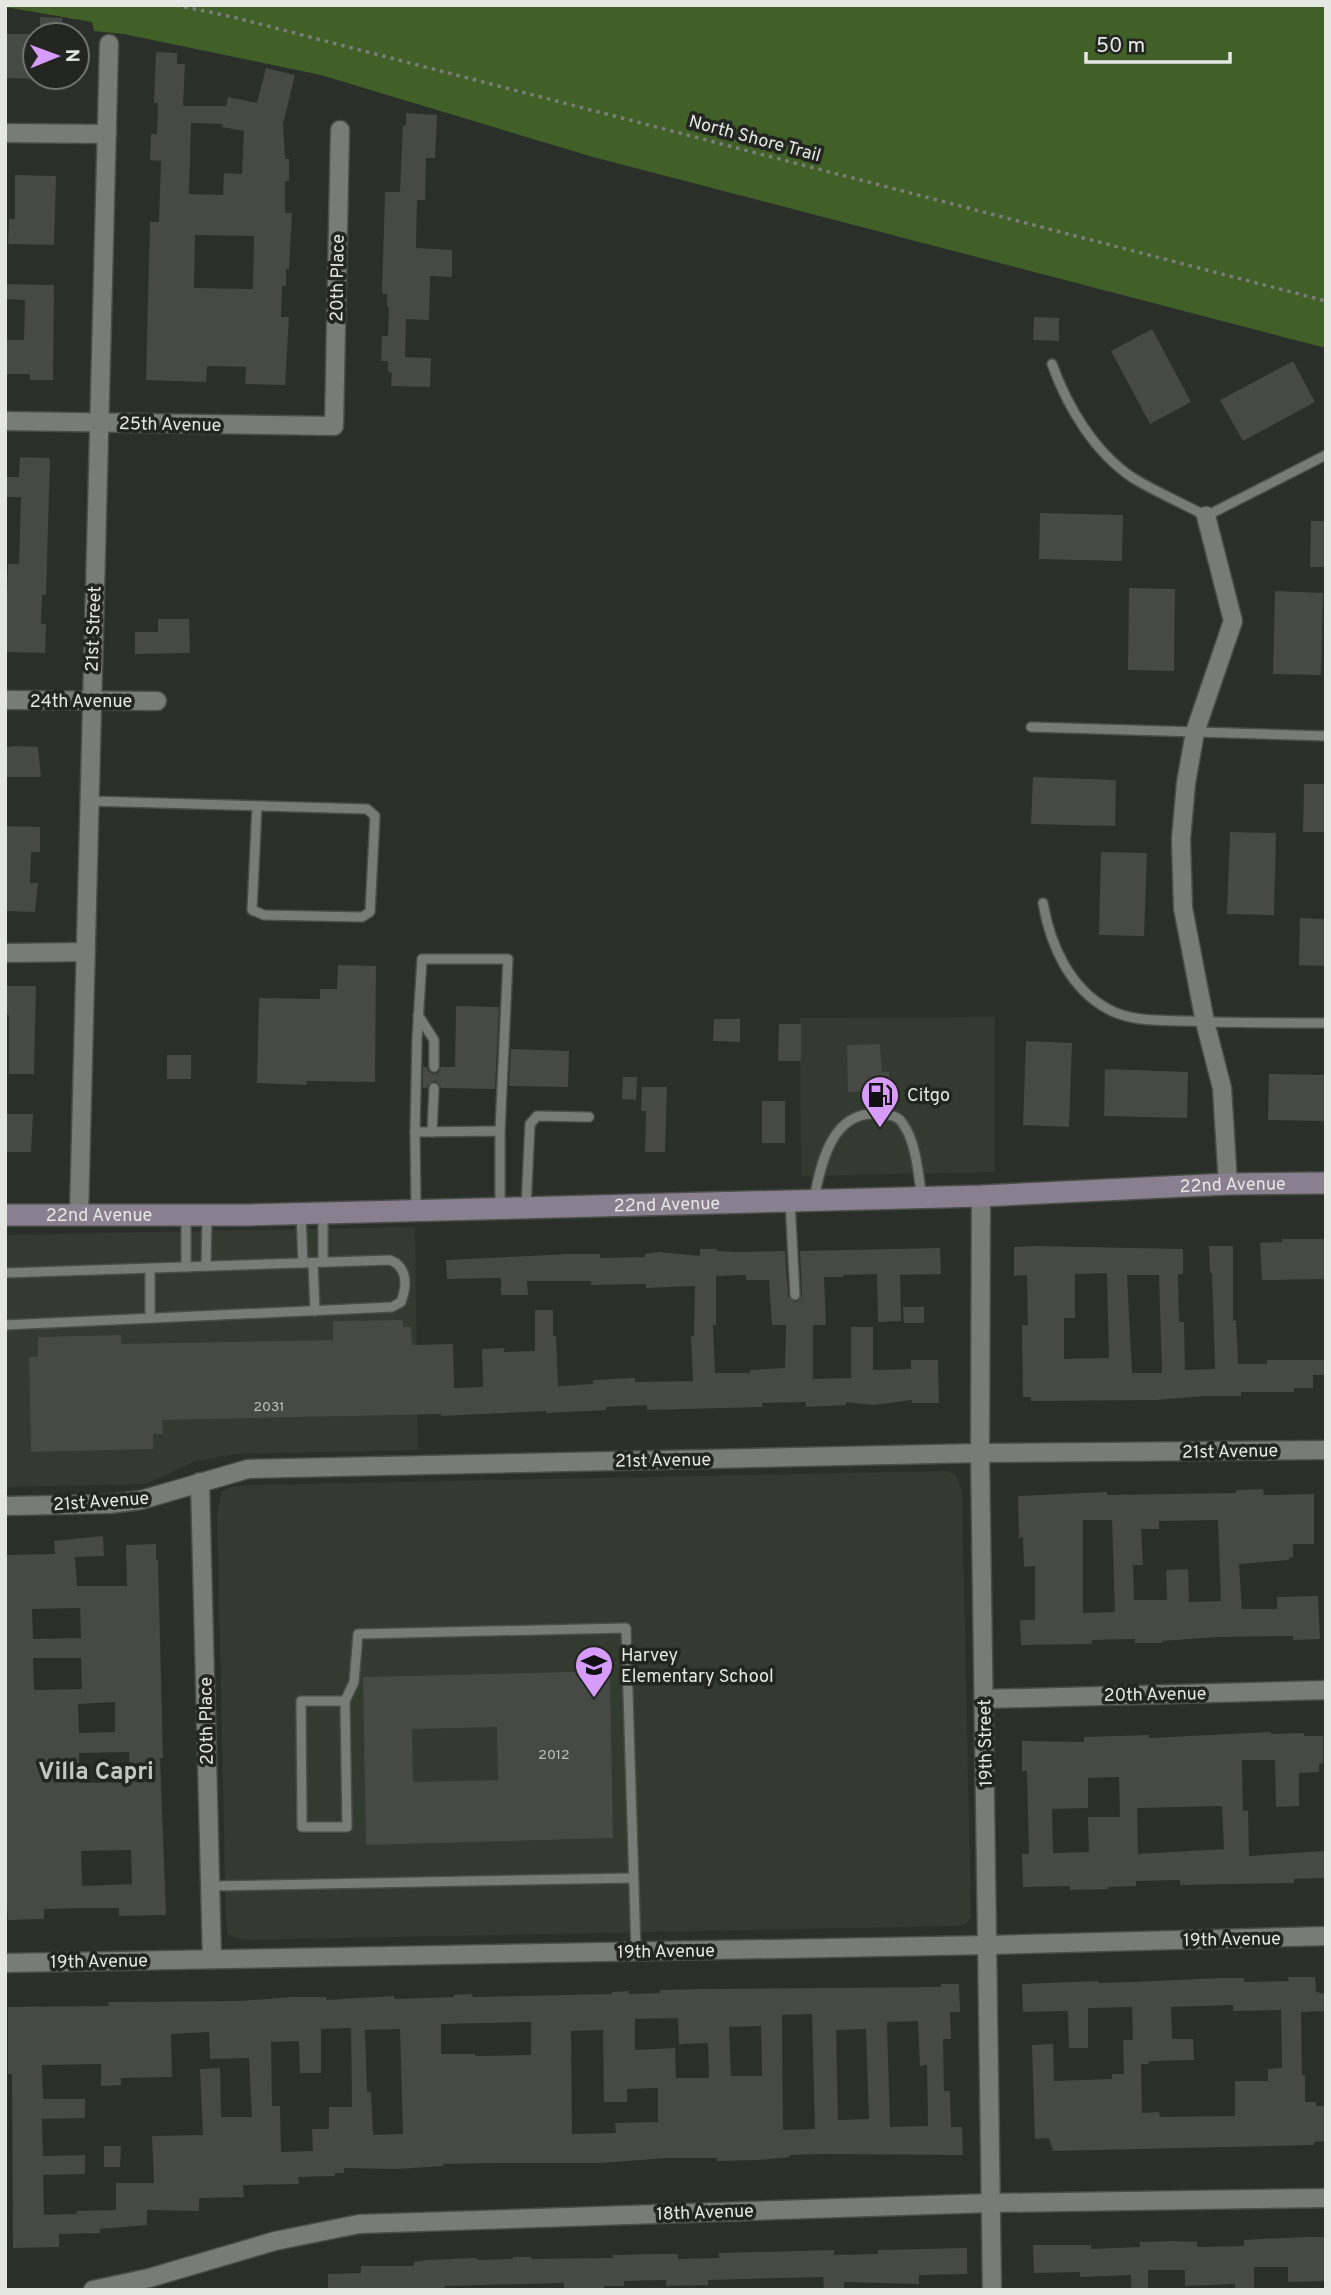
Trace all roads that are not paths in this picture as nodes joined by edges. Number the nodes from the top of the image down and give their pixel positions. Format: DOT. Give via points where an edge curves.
graph roads {
  1 [pos="109,44"];
  2 [pos="340,130"];
  3 [pos="5,133"];
  4 [pos="107,134"];
  5 [pos="1052,364"];
  6 [pos="5,421"];
  7 [pos="101,423"];
  8 [pos="334,426"];
  9 [pos="1326,456"];
  10 [pos="1206,516"];
  11 [pos="5,700"];
  12 [pos="91,701"];
  13 [pos="157,701"];
  14 [pos="1031,727"];
  15 [pos="1195,732"];
  16 [pos="1326,736"];
  17 [pos="89,801"];
  18 [pos="257,806"];
  19 [pos="1043,903"];
  20 [pos="86,952"];
  21 [pos="5,953"];
  22 [pos="418,1015"];
  23 [pos="1205,1022"];
  24 [pos="1326,1023"];
  25 [pos="434,1067"];
  26 [pos="434,1088"];
  27 [pos="590,1117"];
  28 [pos="500,1131"];
  29 [pos="415,1132"];
  30 [pos="432,1132"];
  31 [pos="1326,1183"];
  32 [pos="1228,1184"];
  33 [pos="981,1196"];
  34 [pos="922,1198"];
  35 [pos="813,1201"];
  36 [pos="790,1202"];
  37 [pos="526,1208"];
  38 [pos="500,1209"];
  39 [pos="416,1211"];
  40 [pos="323,1213"];
  41 [pos="79,1214"];
  42 [pos="301,1214"];
  43 [pos="5,1215"];
  44 [pos="196,1215"];
  45 [pos="313,1263"];
  46 [pos="206,1266"];
  47 [pos="186,1267"];
  48 [pos="150,1268"];
  49 [pos="5,1273"];
  50 [pos="795,1295"];
  51 [pos="315,1311"];
  52 [pos="150,1318"];
  53 [pos="5,1325"];
  54 [pos="1326,1450"];
  55 [pos="980,1453"];
  56 [pos="200,1482"];
  57 [pos="5,1506"];
  58 [pos="1326,1690"];
  59 [pos="984,1699"];
  60 [pos="345,1701"];
  61 [pos="633,1878"];
  62 [pos="210,1886"];
  63 [pos="1326,1936"];
  64 [pos="988,1945"];
  65 [pos="636,1951"];
  66 [pos="212,1959"];
  67 [pos="5,1963"];
  68 [pos="1326,2197"];
  69 [pos="991,2203"];
  70 [pos="93,2290"];
  71 [pos="992,2290"];
  1 -- 4 [label="street, 21st Street"];
  2 -- 8 [label="street, 20th Place"];
  3 -- 4 [label="street"];
  4 -- 7 [label="street, 21st Street"];
  5 -- 10 [label="lane" via="1064,398 1113,462"];
  6 -- 7 [label="street, 25th Avenue"];
  7 -- 8 [label="street, 25th Avenue"];
  7 -- 12 [label="street, 21st Street"];
  9 -- 10 [label="lane"];
  10 -- 15 [label="street" via="1233,621"];
  11 -- 12 [label="street, 24th Avenue"];
  12 -- 13 [label="street, 24th Avenue"];
  12 -- 17 [label="street, 21st Street"];
  14 -- 15 [label="lane"];
  15 -- 16 [label="lane"];
  15 -- 23 [label="street" via="1181,839 1183,908"];
  17 -- 18 [label="lane"];
  17 -- 20 [label="street, 21st Street"];
  18 -- 18 [label="lane" via="252,910 264,915 362,917 370,912 375,816 367,809"];
  19 -- 23 [label="lane" via="1048,931 1061,960 1082,989 1108,1009 1139,1019"];
  20 -- 21 [label="street"];
  20 -- 41 [label="street, 21st Street"];
  22 -- 25 [label="lane" via="435,1040"];
  22 -- 28 [label="lane" via="422,960 508,959"];
  22 -- 29 [label="lane"];
  23 -- 24 [label="lane"];
  23 -- 32 [label="street" via="1222,1088"];
  26 -- 30 [label="lane"];
  27 -- 37 [label="lane" via="537,1116 530,1124"];
  28 -- 30 [label="lane"];
  28 -- 38 [label="lane"];
  29 -- 30 [label="lane"];
  29 -- 39 [label="lane"];
  31 -- 32 [label="street, 22nd Avenue"];
  32 -- 33 [label="street, 22nd Avenue"];
  33 -- 34 [label="street, 22nd Avenue"];
  33 -- 55 [label="street, 19th Street"];
  34 -- 35 [label="street, 22nd Avenue"];
  34 -- 35 [label="lane" via="917,1163 903,1123 895,1116 865,1113 843,1125 831,1141"];
  35 -- 36 [label="street, 22nd Avenue"];
  36 -- 37 [label="street, 22nd Avenue"];
  36 -- 50 [label="lane"];
  37 -- 38 [label="street, 22nd Avenue"];
  38 -- 39 [label="street, 22nd Avenue"];
  39 -- 40 [label="street, 22nd Avenue"];
  40 -- 42 [label="street, 22nd Avenue"];
  40 -- 45 [label="lane"];
  41 -- 43 [label="street, 22nd Avenue"];
  41 -- 44 [label="street, 22nd Avenue"];
  42 -- 44 [label="street, 22nd Avenue"];
  42 -- 45 [label="lane"];
  44 -- 46 [label="lane"];
  44 -- 47 [label="lane"];
  45 -- 46 [label="lane"];
  45 -- 51 [label="lane"];
  45 -- 51 [label="lane" via="390,1260 404,1272 406,1290 401,1302 392,1307"];
  46 -- 47 [label="lane"];
  47 -- 48 [label="lane"];
  48 -- 49 [label="lane"];
  48 -- 52 [label="lane"];
  51 -- 52 [label="lane"];
  52 -- 53 [label="lane"];
  54 -- 55 [label="street, 21st Avenue"];
  55 -- 56 [label="street, 21st Avenue" via="248,1469"];
  55 -- 59 [label="street, 19th Street"];
  56 -- 57 [label="street, 21st Avenue" via="160,1496 109,1504"];
  56 -- 62 [label="street, 20th Place"];
  58 -- 59 [label="street, 20th Avenue"];
  59 -- 64 [label="street, 19th Street"];
  60 -- 60 [label="lane" via="301,1701 302,1828 347,1827"];
  60 -- 61 [label="lane" via="354,1682 358,1634 626,1628"];
  61 -- 62 [label="lane"];
  61 -- 65 [label="lane"];
  62 -- 66 [label="street, 20th Place"];
  63 -- 64 [label="street, 19th Avenue"];
  64 -- 65 [label="street, 19th Avenue"];
  64 -- 69 [label="street, 19th Street"];
  65 -- 66 [label="street, 19th Avenue"];
  66 -- 67 [label="street, 19th Avenue"];
  68 -- 69 [label="street, 18th Avenue"];
  69 -- 70 [label="street, 18th Avenue" via="359,2224 275,2241"];
  69 -- 71 [label="street, 19th Street"];
}
